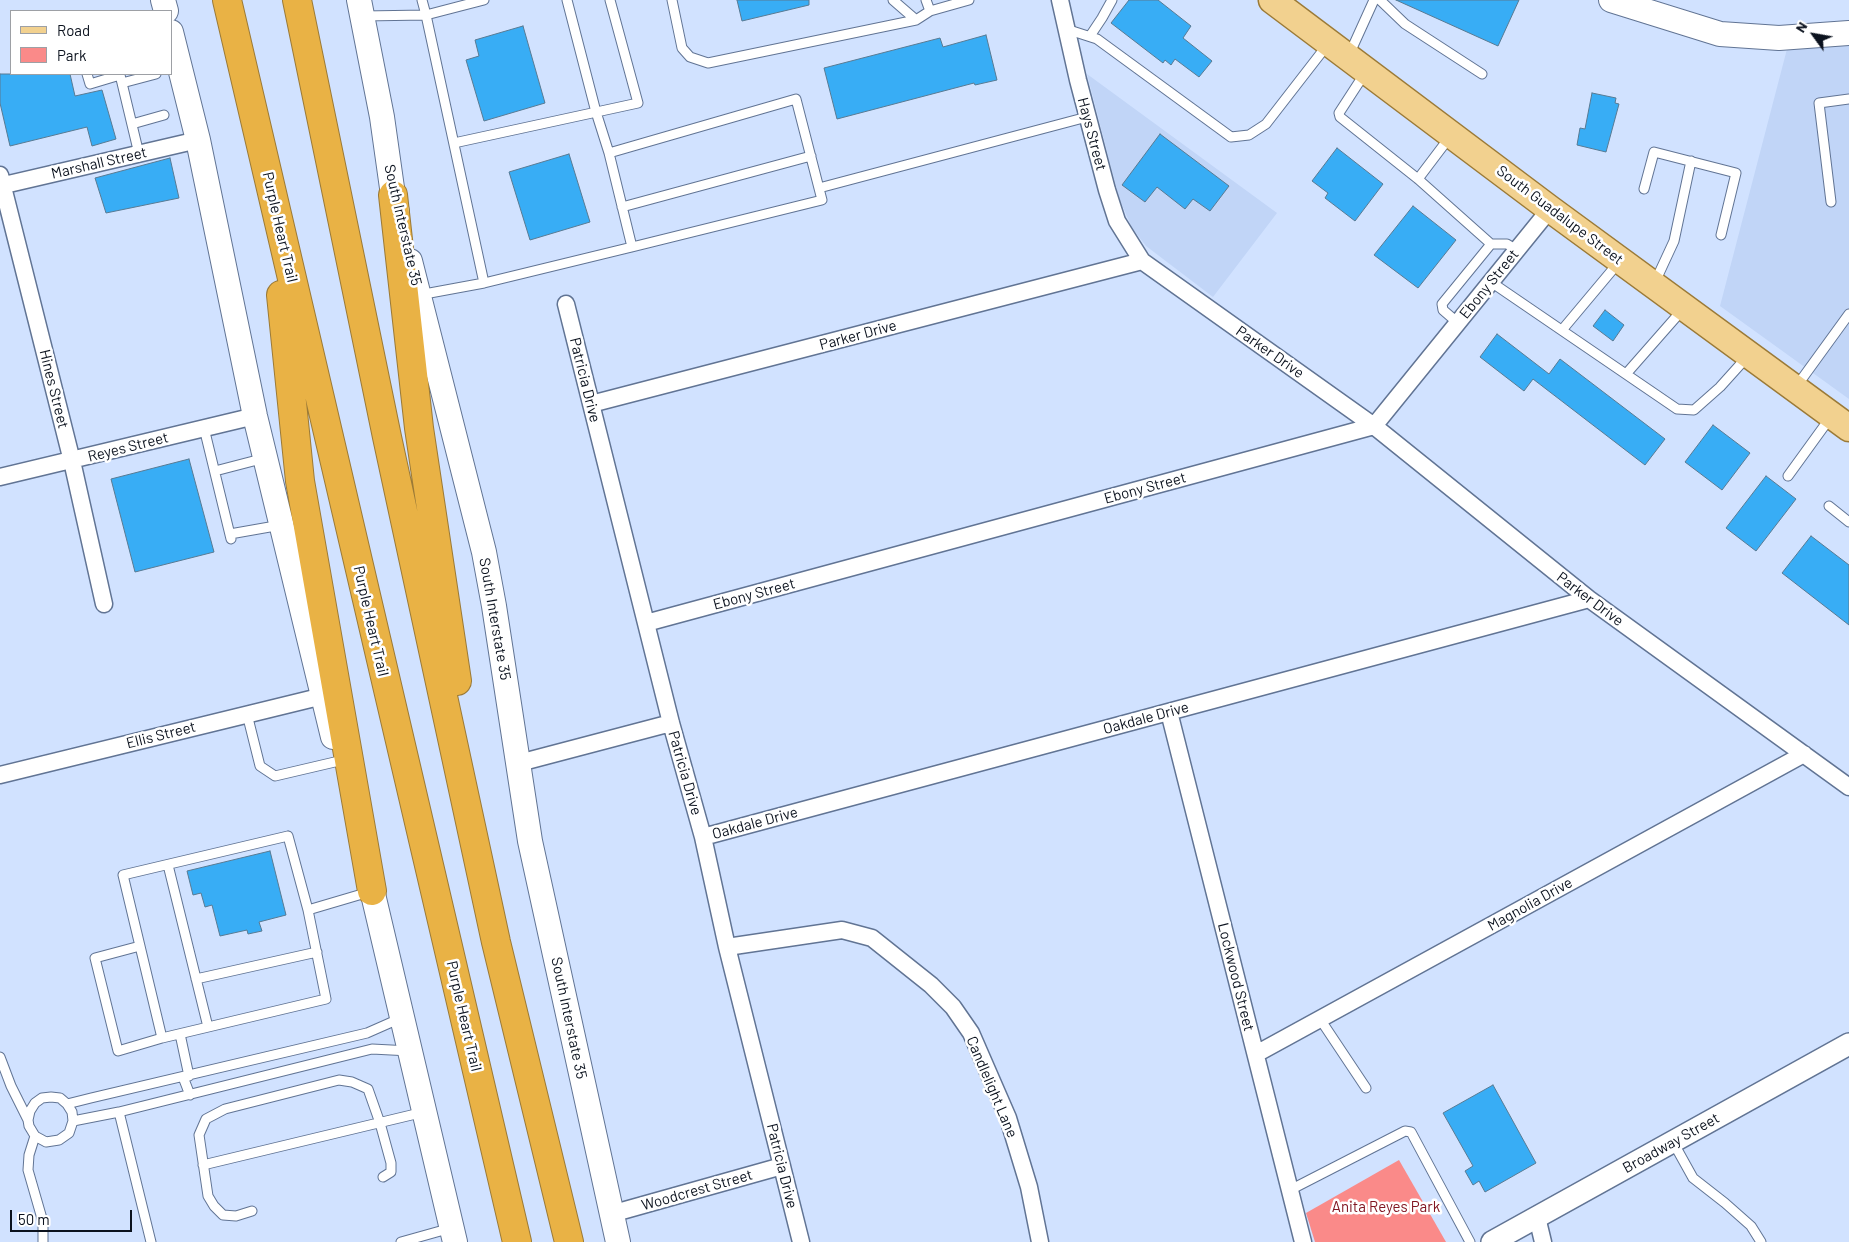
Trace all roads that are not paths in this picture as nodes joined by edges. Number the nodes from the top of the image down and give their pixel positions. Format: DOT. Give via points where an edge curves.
graph roads {
  1 [pos="227,0"];
  2 [pos="297,0"];
  3 [pos="422,0"];
  4 [pos="484,0"];
  5 [pos="567,0"];
  6 [pos="610,0"];
  7 [pos="672,0"];
  8 [pos="893,0"];
  9 [pos="926,0"];
  10 [pos="969,0"];
  11 [pos="1060,0"];
  12 [pos="1112,0"];
  13 [pos="1272,0"];
  14 [pos="1374,0"];
  15 [pos="1380,0"];
  16 [pos="1617,1"];
  17 [pos="361,8"];
  18 [pos="930,11"];
  19 [pos="426,15"];
  20 [pos="916,20"];
  21 [pos="1066,29"];
  22 [pos="1849,33"];
  23 [pos="1090,36"];
  24 [pos="1348,57"];
  25 [pos="1482,74"];
  26 [pos="87,75"];
  27 [pos="120,75"];
  28 [pos="120,75"];
  29 [pos="153,75"];
  30 [pos="166,75"];
  31 [pos="122,83"];
  32 [pos="1849,99"];
  33 [pos="596,112"];
  34 [pos="164,115"];
  35 [pos="1087,117"];
  36 [pos="132,124"];
  37 [pos="1452,134"];
  38 [pos="198,140"];
  39 [pos="454,143"];
  40 [pos="609,153"];
  41 [pos="139,154"];
  42 [pos="811,156"];
  43 [pos="1692,161"];
  44 [pos="268,174"];
  45 [pos="1418,179"];
  46 [pos="1,182"];
  47 [pos="819,188"];
  48 [pos="1644,189"];
  49 [pos="393,194"];
  50 [pos="1831,202"];
  51 [pos="622,207"];
  52 [pos="1550,209"];
  53 [pos="1721,235"];
  54 [pos="1490,244"];
  55 [pos="632,247"];
  56 [pos="1517,250"];
  57 [pos="1620,260"];
  58 [pos="1142,261"];
  59 [pos="1492,282"];
  60 [pos="484,283"];
  61 [pos="1654,285"];
  62 [pos="418,295"];
  63 [pos="566,304"];
  64 [pos="1684,307"];
  65 [pos="1849,314"];
  66 [pos="1458,323"];
  67 [pos="1562,330"];
  68 [pos="1749,355"];
  69 [pos="1626,374"];
  70 [pos="1795,388"];
  71 [pos="591,404"];
  72 [pos="255,416"];
  73 [pos="1841,422"];
  74 [pos="1374,426"];
  75 [pos="204,428"];
  76 [pos="266,458"];
  77 [pos="72,461"];
  78 [pos="215,471"];
  79 [pos="1788,476"];
  80 [pos="0,477"];
  81 [pos="1828,506"];
  82 [pos="1849,522"];
  83 [pos="282,524"];
  84 [pos="1589,599"];
  85 [pos="104,604"];
  86 [pos="646,623"];
  87 [pos="323,696"];
  88 [pos="1169,712"];
  89 [pos="247,714"];
  90 [pos="671,722"];
  91 [pos="1804,754"];
  92 [pos="339,761"];
  93 [pos="520,763"];
  94 [pos="0,775"];
  95 [pos="1849,787"];
  96 [pos="704,837"];
  97 [pos="168,865"];
  98 [pos="372,891"];
  99 [pos="308,910"];
  100 [pos="496,942"];
  101 [pos="140,946"];
  102 [pos="727,947"];
  103 [pos="317,952"];
  104 [pos="196,978"];
  105 [pos="402,1017"];
  106 [pos="1320,1019"];
  107 [pos="208,1027"];
  108 [pos="180,1034"];
  109 [pos="162,1038"];
  110 [pos="1849,1044"];
  111 [pos="294,1051"];
  112 [pos="410,1051"];
  113 [pos="1256,1054"];
  114 [pos="0,1057"];
  115 [pos="300,1067"];
  116 [pos="186,1076"];
  117 [pos="1366,1088"];
  118 [pos="190,1095"];
  119 [pos="67,1104"];
  120 [pos="119,1112"];
  121 [pos="424,1112"];
  122 [pos="28,1120"];
  123 [pos="73,1121"];
  124 [pos="380,1123"];
  125 [pos="35,1136"];
  126 [pos="1673,1142"];
  127 [pos="203,1165"];
  128 [pos="782,1166"];
  129 [pos="383,1177"];
  130 [pos="1290,1190"];
  131 [pos="252,1211"];
  132 [pos="611,1214"];
  133 [pos="1537,1217"];
  134 [pos="453,1235"];
  135 [pos="42,1242"];
  136 [pos="151,1242"];
  137 [pos="402,1242"];
  138 [pos="517,1242"];
  139 [pos="569,1242"];
  140 [pos="618,1242"];
  141 [pos="801,1242"];
  142 [pos="1040,1242"];
  143 [pos="1303,1242"];
  144 [pos="1470,1242"];
  145 [pos="1492,1242"];
  146 [pos="1543,1242"];
  147 [pos="1761,1242"];
  1 -- 44 [label="highway, Purple Heart Trail"];
  2 -- 100 [label="highway"];
  3 -- 19 [label="lane"];
  4 -- 19 [label="lane"];
  5 -- 33 [label="lane"];
  6 -- 33 [label="lane" via="638,103"];
  7 -- 20 [label="lane" via="682,48 690,57 708,63"];
  8 -- 20 [label="lane"];
  9 -- 18 [label="lane"];
  10 -- 18 [label="lane"];
  11 -- 21 [label="street, Hays Street"];
  12 -- 23 [label="lane"];
  13 -- 24 [label="main road, South Guadalupe Street"];
  14 -- 24 [label="lane"];
  15 -- 25 [label="lane" via="1404,24"];
  16 -- 22 [label="main road" via="1720,34 1779,38"];
  17 -- 19 [label="lane"];
  17 -- 49 [label="main road, South Interstate 35"];
  18 -- 20 [label="lane"];
  19 -- 39 [label="lane"];
  21 -- 23 [label="lane"];
  21 -- 35 [label="street, Hays Street"];
  23 -- 24 [label="lane" via="1231,137 1249,135 1266,124"];
  24 -- 37 [label="main road, South Guadalupe Street"];
  24 -- 45 [label="lane" via="1338,113 1340,118"];
  26 -- 28 [label="lane" via="90,84"];
  27 -- 31 [label="lane"];
  29 -- 31 [label="lane"];
  30 -- 38 [label="main road"];
  31 -- 36 [label="lane"];
  32 -- 50 [label="lane" via="1819,103"];
  33 -- 39 [label="lane"];
  33 -- 40 [label="lane"];
  34 -- 36 [label="lane"];
  35 -- 47 [label="lane"];
  35 -- 58 [label="street, Hays Street" via="1117,221"];
  36 -- 41 [label="lane"];
  37 -- 45 [label="lane"];
  37 -- 52 [label="main road, South Guadalupe Street"];
  38 -- 41 [label="street, Marshall Street"];
  38 -- 72 [label="main road"];
  39 -- 60 [label="lane"];
  40 -- 42 [label="lane" via="796,99"];
  40 -- 51 [label="lane"];
  41 -- 46 [label="street, Marshall Street"];
  42 -- 47 [label="lane"];
  42 -- 51 [label="lane"];
  43 -- 48 [label="lane" via="1654,152"];
  43 -- 53 [label="lane" via="1736,173"];
  43 -- 61 [label="lane" via="1674,241"];
  44 -- 98 [label="highway" via="300,481"];
  44 -- 138 [label="highway, Purple Heart Trail"];
  45 -- 54 [label="lane"];
  46 -- 77 [label="street, Hines Street"];
  47 -- 55 [label="lane" via="822,200"];
  49 -- 62 [label="main road, South Interstate 35"];
  49 -- 100 [label="highway" via="419,428"];
  51 -- 55 [label="lane"];
  52 -- 56 [label="street, Ebony Street"];
  52 -- 57 [label="main road, South Guadalupe Street"];
  54 -- 56 [label="lane" via="1508,244"];
  54 -- 66 [label="lane" via="1442,304 1443,310"];
  55 -- 60 [label="lane"];
  56 -- 59 [label="street, Ebony Street"];
  57 -- 61 [label="main road, South Guadalupe Street"];
  57 -- 67 [label="lane"];
  58 -- 71 [label="street, Parker Drive"];
  58 -- 74 [label="street, Parker Drive"];
  59 -- 66 [label="street, Ebony Street"];
  59 -- 67 [label="lane"];
  60 -- 62 [label="lane"];
  61 -- 64 [label="main road, South Guadalupe Street"];
  62 -- 93 [label="main road, South Interstate 35" via="484,552"];
  63 -- 71 [label="street, Patricia Drive"];
  64 -- 68 [label="main road, South Guadalupe Street"];
  64 -- 69 [label="lane"];
  65 -- 70 [label="lane"];
  66 -- 74 [label="street, Ebony Street"];
  67 -- 69 [label="lane"];
  68 -- 69 [label="lane" via="1694,410 1677,409"];
  68 -- 70 [label="main road, South Guadalupe Street"];
  70 -- 73 [label="main road, South Guadalupe Street"];
  71 -- 86 [label="street, Patricia Drive"];
  72 -- 75 [label="street, Reyes Street"];
  72 -- 76 [label="main road"];
  73 -- 79 [label="lane"];
  74 -- 84 [label="street, Parker Drive"];
  74 -- 86 [label="street, Ebony Street"];
  75 -- 77 [label="street, Reyes Street"];
  75 -- 78 [label="lane"];
  76 -- 78 [label="lane"];
  76 -- 83 [label="main road"];
  77 -- 80 [label="street, Reyes Street"];
  77 -- 85 [label="street, Hines Street"];
  78 -- 83 [label="lane" via="230,536"];
  81 -- 82 [label="lane"];
  83 -- 87 [label="main road"];
  84 -- 88 [label="street, Oakdale Drive"];
  84 -- 91 [label="street, Parker Drive"];
  86 -- 90 [label="street, Patricia Drive"];
  87 -- 89 [label="street, Ellis Street"];
  87 -- 92 [label="main road"];
  88 -- 96 [label="street, Oakdale Drive"];
  88 -- 113 [label="street, Lockwood Street"];
  89 -- 92 [label="lane" via="260,766 275,776"];
  89 -- 94 [label="street, Ellis Street"];
  90 -- 93 [label="street"];
  90 -- 96 [label="street, Patricia Drive"];
  91 -- 95 [label="street, Parker Drive"];
  91 -- 106 [label="street, Magnolia Drive"];
  92 -- 98 [label="main road"];
  93 -- 132 [label="main road, South Interstate 35" via="530,840"];
  96 -- 102 [label="street, Patricia Drive"];
  97 -- 99 [label="lane" via="288,836"];
  97 -- 101 [label="lane" via="123,876"];
  97 -- 104 [label="lane"];
  98 -- 99 [label="lane"];
  98 -- 105 [label="main road"];
  99 -- 103 [label="lane"];
  100 -- 139 [label="highway"];
  101 -- 109 [label="lane"];
  101 -- 109 [label="lane" via="95,958 118,1050"];
  102 -- 128 [label="street, Patricia Drive"];
  102 -- 142 [label="street, Candlelight Lane" via="842,930 872,938 931,985 953,1007 971,1033 1008,1118 1029,1187"];
  103 -- 104 [label="lane"];
  103 -- 107 [label="lane" via="326,999"];
  104 -- 107 [label="lane"];
  105 -- 111 [label="lane" via="367,1033"];
  105 -- 112 [label="main road"];
  106 -- 113 [label="street, Magnolia Drive"];
  106 -- 117 [label="lane"];
  107 -- 108 [label="lane"];
  108 -- 109 [label="lane"];
  108 -- 116 [label="lane"];
  110 -- 126 [label="street, Broadway Street"];
  111 -- 115 [label="lane"];
  111 -- 116 [label="lane"];
  112 -- 115 [label="lane" via="372,1049"];
  112 -- 121 [label="main road"];
  113 -- 130 [label="street, Lockwood Street"];
  114 -- 122 [label="lane"];
  115 -- 118 [label="lane"];
  116 -- 118 [label="lane"];
  116 -- 119 [label="lane"];
  118 -- 120 [label="lane"];
  119 -- 122 [label="lane" via="60,1098 42,1098 30,1110"];
  119 -- 123 [label="lane"];
  120 -- 123 [label="lane"];
  120 -- 136 [label="lane"];
  121 -- 124 [label="lane"];
  121 -- 134 [label="main road"];
  122 -- 125 [label="lane"];
  123 -- 125 [label="lane" via="69,1132 59,1140 46,1142"];
  124 -- 127 [label="lane"];
  124 -- 127 [label="lane" via="368,1089 339,1080 225,1109 206,1119 198,1135"];
  124 -- 129 [label="lane" via="391,1163 391,1172"];
  125 -- 135 [label="lane" via="28,1170 43,1222"];
  126 -- 133 [label="street, Broadway Street"];
  126 -- 147 [label="lane" via="1693,1178 1751,1226"];
  127 -- 131 [label="lane" via="208,1196 223,1215 236,1216"];
  128 -- 132 [label="street, Woodcrest Street"];
  128 -- 141 [label="street, Patricia Drive"];
  130 -- 143 [label="street, Lockwood Street"];
  130 -- 144 [label="lane" via="1405,1131 1411,1132"];
  132 -- 140 [label="main road, South Interstate 35"];
  133 -- 145 [label="street, Broadway Street"];
  133 -- 146 [label="street"];
  134 -- 137 [label="lane"];
}
